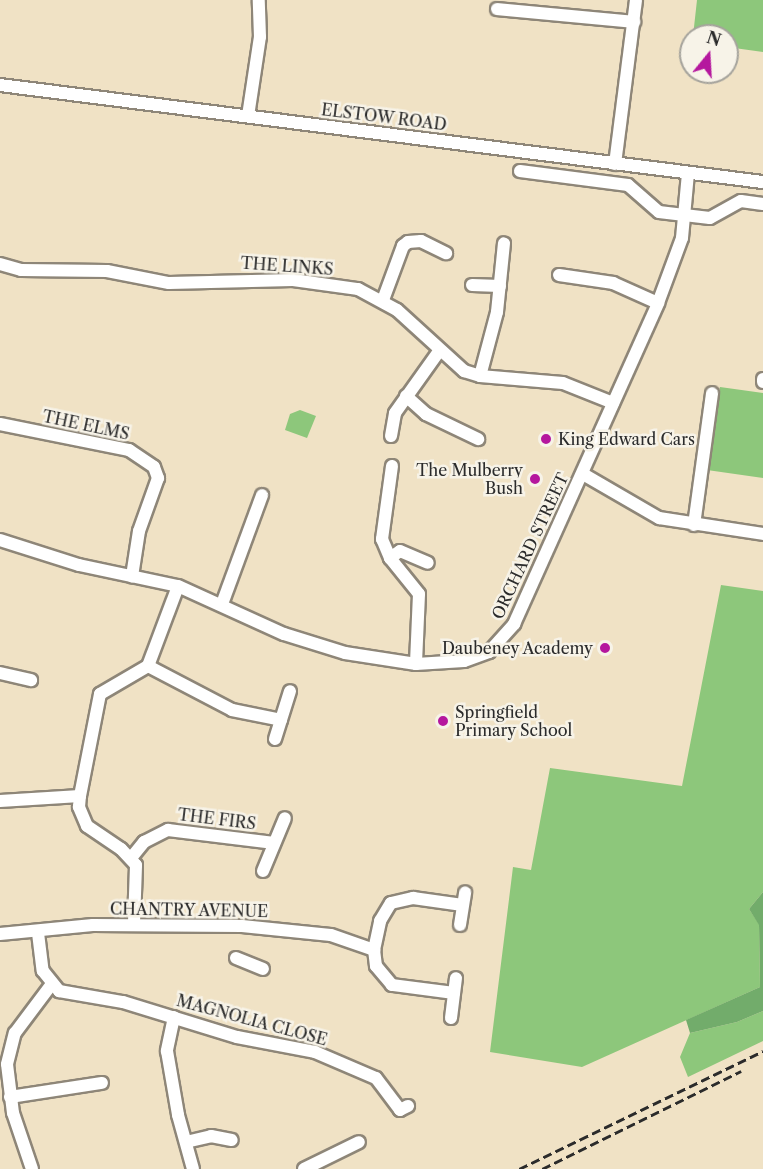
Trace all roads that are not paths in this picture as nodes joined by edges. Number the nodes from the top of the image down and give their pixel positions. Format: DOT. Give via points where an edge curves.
graph roads {
  1 [pos="259,0"];
  2 [pos="636,0"];
  3 [pos="497,8"];
  4 [pos="634,22"];
  5 [pos="0,85"];
  6 [pos="248,116"];
  7 [pos="615,164"];
  8 [pos="520,171"];
  9 [pos="688,173"];
  10 [pos="763,182"];
  11 [pos="763,204"];
  12 [pos="686,214"];
  13 [pos="504,243"];
  14 [pos="446,253"];
  15 [pos="0,264"];
  16 [pos="559,275"];
  17 [pos="472,285"];
  18 [pos="500,286"];
  19 [pos="383,300"];
  20 [pos="658,303"];
  21 [pos="440,350"];
  22 [pos="480,376"];
  23 [pos="712,393"];
  24 [pos="406,396"];
  25 [pos="613,403"];
  26 [pos="0,424"];
  27 [pos="391,436"];
  28 [pos="478,438"];
  29 [pos="392,466"];
  30 [pos="583,474"];
  31 [pos="262,495"];
  32 [pos="694,525"];
  33 [pos="763,534"];
  34 [pos="0,540"];
  35 [pos="390,558"];
  36 [pos="428,563"];
  37 [pos="132,576"];
  38 [pos="178,586"];
  39 [pos="222,604"];
  40 [pos="416,664"];
  41 [pos="148,666"];
  42 [pos="0,673"];
  43 [pos="31,680"];
  44 [pos="290,691"];
  45 [pos="281,720"];
  46 [pos="275,739"];
  47 [pos="80,796"];
  48 [pos="0,801"];
  49 [pos="285,818"];
  50 [pos="274,843"];
  51 [pos="131,858"];
  52 [pos="263,871"];
  53 [pos="134,923"];
  54 [pos="460,925"];
  55 [pos="38,933"];
  56 [pos="0,934"];
  57 [pos="374,950"];
  58 [pos="237,958"];
  59 [pos="264,969"];
  60 [pos="456,978"];
  61 [pos="51,985"];
  62 [pos="454,993"];
  63 [pos="174,1017"];
  64 [pos="451,1018"];
  65 [pos="102,1083"];
  66 [pos="9,1097"];
  67 [pos="408,1106"];
  68 [pos="232,1140"];
  69 [pos="186,1142"];
  70 [pos="359,1142"];
  71 [pos="32,1169"];
  72 [pos="193,1169"];
  73 [pos="304,1169"];
  1 -- 6 [label="street" via="260,36"];
  2 -- 4 [label="street"];
  3 -- 4 [label="street"];
  4 -- 7 [label="street"];
  5 -- 6 [label="street, ELSTOW ROAD"];
  6 -- 7 [label="street, ELSTOW ROAD"];
  7 -- 9 [label="street, ELSTOW ROAD"];
  8 -- 12 [label="street" via="534,178 628,185 659,212"];
  9 -- 10 [label="street, ELSTOW ROAD"];
  9 -- 12 [label="street, ORCHARD STREET"];
  11 -- 12 [label="street" via="741,201 710,218"];
  12 -- 20 [label="street, ORCHARD STREET" via="682,238"];
  13 -- 18 [label="street" via="507,262"];
  14 -- 19 [label="street" via="421,241 408,242 399,254"];
  15 -- 19 [label="street, THE LINKS" via="21,270 107,271 169,283 311,281 358,289"];
  16 -- 20 [label="street" via="613,283"];
  17 -- 18 [label="street"];
  18 -- 22 [label="street"];
  19 -- 21 [label="street, THE LINKS"];
  20 -- 25 [label="street, ORCHARD STREET"];
  21 -- 22 [label="street, THE LINKS" via="464,371"];
  21 -- 24 [label="street"];
  22 -- 25 [label="street, THE LINKS" via="563,383"];
  23 -- 32 [label="street"];
  24 -- 27 [label="street" via="395,413"];
  24 -- 28 [label="street" via="426,414"];
  25 -- 30 [label="street, ORCHARD STREET"];
  26 -- 37 [label="street, THE ELMS" via="129,450 154,467 158,478 139,531"];
  29 -- 35 [label="street" via="382,539"];
  30 -- 32 [label="street" via="659,518"];
  30 -- 40 [label="street, ORCHARD STREET" via="514,624 502,640 489,652 464,661"];
  31 -- 39 [label="street"];
  32 -- 33 [label="street"];
  34 -- 37 [label="street, ORCHARD STREET"];
  35 -- 36 [label="street" via="400,550"];
  35 -- 40 [label="street" via="419,594"];
  37 -- 38 [label="street, ORCHARD STREET"];
  38 -- 39 [label="street, ORCHARD STREET"];
  38 -- 41 [label="street"];
  39 -- 40 [label="street, ORCHARD STREET" via="319,646"];
  41 -- 45 [label="street" via="232,710"];
  41 -- 47 [label="street" via="100,694"];
  42 -- 43 [label="street"];
  44 -- 45 [label="street"];
  45 -- 46 [label="street"];
  47 -- 48 [label="street"];
  47 -- 51 [label="street" via="79,807 87,826"];
  49 -- 50 [label="street, THE FIRS"];
  50 -- 51 [label="street, THE FIRS" via="168,830 149,838"];
  50 -- 52 [label="street, THE FIRS"];
  51 -- 53 [label="street" via="137,875"];
  53 -- 55 [label="street, CHANTRY AVENUE"];
  53 -- 57 [label="street, CHANTRY AVENUE" via="302,930"];
  54 -- 57 [label="street" via="464,899 413,898 391,903 380,921"];
  55 -- 56 [label="street, CHANTRY AVENUE"];
  55 -- 61 [label="street" via="43,971"];
  57 -- 62 [label="street" via="376,966 392,985"];
  58 -- 59 [label="street"];
  60 -- 62 [label="street"];
  61 -- 63 [label="street, MAGNOLIA CLOSE" via="69,995 123,1002"];
  61 -- 66 [label="street" via="15,1033 7,1064"];
  62 -- 64 [label="street"];
  63 -- 67 [label="street, MAGNOLIA CLOSE" via="237,1037 315,1052 376,1078 400,1110"];
  63 -- 69 [label="street" via="168,1051"];
  65 -- 66 [label="street" via="86,1091"];
  66 -- 71 [label="street"];
  68 -- 69 [label="street" via="212,1136"];
  69 -- 72 [label="street"];
  70 -- 73 [label="street"];
}
